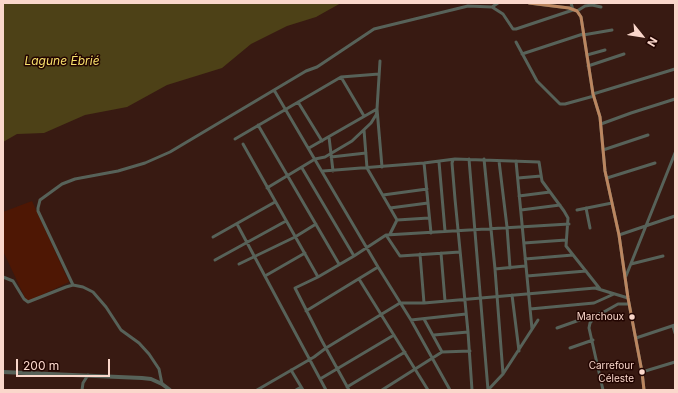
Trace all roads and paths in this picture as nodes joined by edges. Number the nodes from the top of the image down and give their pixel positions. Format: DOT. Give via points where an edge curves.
graph roads {
  1 [pos="498,3"];
  2 [pos="529,3"];
  3 [pos="572,3"];
  4 [pos="492,7"];
  5 [pos="601,7"];
  6 [pos="575,11"];
  7 [pos="612,30"];
  8 [pos="583,35"];
  9 [pos="516,42"];
  10 [pos="605,50"];
  11 [pos="522,54"];
  12 [pos="624,54"];
  13 [pos="587,55"];
  14 [pos="380,61"];
  15 [pos="588,66"];
  16 [pos="675,69"];
  17 [pos="379,74"];
  18 [pos="341,77"];
  19 [pos="274,90"];
  20 [pos="594,95"];
  21 [pos="675,99"];
  22 [pos="298,102"];
  23 [pos="286,109"];
  24 [pos="377,110"];
  25 [pos="364,116"];
  26 [pos="601,124"];
  27 [pos="258,125"];
  28 [pos="364,130"];
  29 [pos="648,135"];
  30 [pos="329,137"];
  31 [pos="235,139"];
  32 [pos="322,141"];
  33 [pos="243,144"];
  34 [pos="309,148"];
  35 [pos="603,150"];
  36 [pos="366,153"];
  37 [pos="675,153"];
  38 [pos="331,156"];
  39 [pos="316,159"];
  40 [pos="469,159"];
  41 [pos="453,160"];
  42 [pos="484,160"];
  43 [pos="499,161"];
  44 [pos="516,161"];
  45 [pos="439,162"];
  46 [pos="424,163"];
  47 [pos="655,163"];
  48 [pos="382,167"];
  49 [pos="302,168"];
  50 [pos="367,168"];
  51 [pos="323,171"];
  52 [pos="333,171"];
  53 [pos="288,176"];
  54 [pos="541,176"];
  55 [pos="518,178"];
  56 [pos="607,178"];
  57 [pos="267,188"];
  58 [pos="427,189"];
  59 [pos="550,192"];
  60 [pos="383,195"];
  61 [pos="519,196"];
  62 [pos="275,202"];
  63 [pos="428,203"];
  64 [pos="612,204"];
  65 [pos="560,205"];
  66 [pos="390,208"];
  67 [pos="586,208"];
  68 [pos="521,210"];
  69 [pos="577,210"];
  70 [pos="675,216"];
  71 [pos="429,218"];
  72 [pos="397,220"];
  73 [pos="286,221"];
  74 [pos="237,224"];
  75 [pos="316,224"];
  76 [pos="569,224"];
  77 [pos="647,225"];
  78 [pos="507,227"];
  79 [pos="523,227"];
  80 [pos="491,228"];
  81 [pos="590,228"];
  82 [pos="458,230"];
  83 [pos="475,230"];
  84 [pos="445,231"];
  85 [pos="431,233"];
  86 [pos="390,234"];
  87 [pos="386,235"];
  88 [pos="618,235"];
  89 [pos="214,237"];
  90 [pos="295,237"];
  91 [pos="566,240"];
  92 [pos="247,243"];
  93 [pos="524,243"];
  94 [pos="368,248"];
  95 [pos="460,252"];
  96 [pos="305,253"];
  97 [pos="420,254"];
  98 [pos="441,254"];
  99 [pos="572,255"];
  100 [pos="254,256"];
  101 [pos="354,256"];
  102 [pos="663,256"];
  103 [pos="525,259"];
  104 [pos="215,260"];
  105 [pos="239,264"];
  106 [pos="339,264"];
  107 [pos="631,264"];
  108 [pos="525,266"];
  109 [pos="378,267"];
  110 [pos="510,268"];
  111 [pos="495,269"];
  112 [pos="586,271"];
  113 [pos="264,276"];
  114 [pos="527,276"];
  115 [pos="3,277"];
  116 [pos="318,277"];
  117 [pos="626,278"];
  118 [pos="359,279"];
  119 [pos="73,285"];
  120 [pos="600,290"];
  121 [pos="528,294"];
  122 [pos="614,294"];
  123 [pos="512,295"];
  124 [pos="497,296"];
  125 [pos="481,298"];
  126 [pos="628,298"];
  127 [pos="465,300"];
  128 [pos="445,301"];
  129 [pos="400,303"];
  130 [pos="424,303"];
  131 [pos="629,304"];
  132 [pos="530,309"];
  133 [pos="306,311"];
  134 [pos="466,314"];
  135 [pos="381,315"];
  136 [pos="596,315"];
  137 [pos="424,319"];
  138 [pos="411,320"];
  139 [pos="538,320"];
  140 [pos="674,326"];
  141 [pos="557,328"];
  142 [pos="532,329"];
  143 [pos="468,332"];
  144 [pos="675,333"];
  145 [pos="394,335"];
  146 [pos="434,335"];
  147 [pos="636,338"];
  148 [pos="593,340"];
  149 [pos="326,348"];
  150 [pos="570,348"];
  151 [pos="518,351"];
  152 [pos="405,352"];
  153 [pos="442,352"];
  154 [pos="470,352"];
  155 [pos="431,358"];
  156 [pos="310,360"];
  157 [pos="675,362"];
  158 [pos="338,369"];
  159 [pos="415,369"];
  160 [pos="291,370"];
  161 [pos="3,372"];
  162 [pos="642,372"];
  163 [pos="503,374"];
  164 [pos="88,375"];
  165 [pos="320,379"];
  166 [pos="162,384"];
  167 [pos="348,388"];
  168 [pos="302,389"];
  169 [pos="82,390"];
  170 [pos="170,390"];
  171 [pos="258,390"];
  172 [pos="296,390"];
  173 [pos="326,390"];
  174 [pos="382,390"];
  175 [pos="428,390"];
  176 [pos="450,390"];
  177 [pos="472,390"];
  178 [pos="488,390"];
  179 [pos="603,390"];
  180 [pos="644,390"];
  1 -- 4 [label="street"];
  2 -- 6 [label="street"];
  3 -- 6 [label="street"];
  4 -- 6 [label="street" via="503,14 513,29"];
  4 -- 19 [label="street" via="468,6 374,29 317,67"];
  5 -- 6 [label="street" via="585,6"];
  6 -- 8 [label="street" via="581,17"];
  7 -- 8 [label="street"];
  8 -- 11 [label="street"];
  8 -- 13 [label="street"];
  9 -- 11 [label="street"];
  10 -- 13 [label="street"];
  11 -- 20 [label="street" via="537,81 560,104"];
  12 -- 15 [label="street"];
  13 -- 15 [label="street"];
  14 -- 17 [label="street"];
  15 -- 20 [label="street"];
  16 -- 20 [label="street"];
  17 -- 18 [label="street"];
  17 -- 24 [label="street"];
  18 -- 22 [label="street"];
  18 -- 25 [label="street"];
  19 -- 23 [label="street"];
  19 -- 119 [label="street" via="170,152 125,169 68,181 40,200 38,211"];
  20 -- 26 [label="street"];
  21 -- 26 [label="street"];
  22 -- 23 [label="street"];
  22 -- 32 [label="street"];
  23 -- 27 [label="street"];
  23 -- 34 [label="street"];
  24 -- 25 [label="street"];
  24 -- 28 [label="street"];
  24 -- 48 [label="street"];
  25 -- 30 [label="street"];
  26 -- 35 [label="street"];
  27 -- 31 [label="street"];
  27 -- 53 [label="street"];
  28 -- 36 [label="street"];
  28 -- 38 [label="street"];
  29 -- 35 [label="street"];
  30 -- 32 [label="street"];
  30 -- 38 [label="street"];
  32 -- 34 [label="street"];
  33 -- 57 [label="street"];
  34 -- 39 [label="street"];
  35 -- 56 [label="street"];
  36 -- 38 [label="street"];
  36 -- 50 [label="street"];
  37 -- 77 [label="street"];
  38 -- 39 [label="street"];
  38 -- 52 [label="street"];
  39 -- 49 [label="street"];
  39 -- 51 [label="street"];
  40 -- 41 [label="street"];
  40 -- 42 [label="street"];
  40 -- 83 [label="street"];
  41 -- 45 [label="street"];
  41 -- 82 [label="street"];
  42 -- 43 [label="street"];
  42 -- 80 [label="street"];
  43 -- 44 [label="street"];
  43 -- 78 [label="street"];
  44 -- 54 [label="street" via="539,162"];
  44 -- 55 [label="street"];
  45 -- 46 [label="street"];
  45 -- 84 [label="street"];
  46 -- 48 [label="street"];
  46 -- 58 [label="street"];
  47 -- 56 [label="street"];
  48 -- 50 [label="street"];
  49 -- 53 [label="street"];
  49 -- 101 [label="street"];
  50 -- 52 [label="street"];
  50 -- 60 [label="street"];
  51 -- 52 [label="street"];
  51 -- 94 [label="street"];
  53 -- 57 [label="street"];
  53 -- 75 [label="street"];
  54 -- 55 [label="street"];
  54 -- 59 [label="street"];
  55 -- 61 [label="street"];
  56 -- 64 [label="street"];
  57 -- 62 [label="street"];
  58 -- 60 [label="street"];
  58 -- 63 [label="street"];
  59 -- 61 [label="street"];
  59 -- 65 [label="street"];
  60 -- 66 [label="street"];
  61 -- 68 [label="street"];
  62 -- 73 [label="street"];
  62 -- 74 [label="street"];
  63 -- 66 [label="street"];
  63 -- 71 [label="street"];
  64 -- 67 [label="street"];
  64 -- 88 [label="street"];
  65 -- 68 [label="street"];
  65 -- 76 [label="street"];
  66 -- 72 [label="street"];
  67 -- 69 [label="street"];
  67 -- 81 [label="street"];
  68 -- 79 [label="street"];
  70 -- 77 [label="street"];
  71 -- 72 [label="street"];
  71 -- 85 [label="street"];
  72 -- 86 [label="street"];
  73 -- 90 [label="street"];
  73 -- 92 [label="street"];
  74 -- 89 [label="street"];
  74 -- 92 [label="street"];
  75 -- 90 [label="street"];
  75 -- 106 [label="street"];
  76 -- 79 [label="street"];
  76 -- 91 [label="street"];
  77 -- 88 [label="street"];
  77 -- 107 [label="street"];
  78 -- 79 [label="street"];
  78 -- 80 [label="street"];
  78 -- 110 [label="street"];
  79 -- 93 [label="street"];
  80 -- 83 [label="street"];
  80 -- 111 [label="street"];
  82 -- 83 [label="street"];
  82 -- 84 [label="street"];
  82 -- 95 [label="street"];
  83 -- 125 [label="street"];
  84 -- 85 [label="street"];
  85 -- 86 [label="street"];
  86 -- 87 [label="street"];
  87 -- 94 [label="street"];
  87 -- 97 [label="street" via="400,256"];
  88 -- 117 [label="street"];
  90 -- 96 [label="street"];
  90 -- 100 [label="street"];
  91 -- 93 [label="street"];
  91 -- 99 [label="street" via="566,246"];
  92 -- 100 [label="street"];
  92 -- 104 [label="street"];
  93 -- 103 [label="street"];
  94 -- 101 [label="street"];
  94 -- 109 [label="street"];
  95 -- 98 [label="street"];
  95 -- 127 [label="street"];
  96 -- 113 [label="street"];
  96 -- 116 [label="street"];
  97 -- 98 [label="street"];
  97 -- 130 [label="street"];
  98 -- 128 [label="street"];
  99 -- 103 [label="street"];
  99 -- 112 [label="street"];
  100 -- 105 [label="street"];
  100 -- 113 [label="street"];
  101 -- 106 [label="street"];
  102 -- 107 [label="street"];
  103 -- 108 [label="street"];
  106 -- 116 [label="street"];
  107 -- 117 [label="street"];
  108 -- 110 [label="street"];
  108 -- 114 [label="street"];
  109 -- 118 [label="street"];
  109 -- 129 [label="street"];
  110 -- 111 [label="street"];
  111 -- 124 [label="street"];
  112 -- 114 [label="street"];
  112 -- 120 [label="street"];
  113 -- 156 [label="street"];
  114 -- 121 [label="street"];
  115 -- 119 [label="street" via="12,281 28,302"];
  116 -- 133 [label="street" via="295,288"];
  117 -- 126 [label="street"];
  118 -- 133 [label="street"];
  118 -- 135 [label="street"];
  119 -- 166 [label="street" via="93,292 121,330 144,348 159,369"];
  120 -- 121 [label="street" via="595,288"];
  120 -- 122 [label="street"];
  121 -- 123 [label="street"];
  121 -- 132 [label="street"];
  122 -- 126 [label="street"];
  122 -- 132 [label="street" via="594,303"];
  123 -- 124 [label="street"];
  123 -- 151 [label="street"];
  124 -- 125 [label="street"];
  124 -- 163 [label="street"];
  125 -- 127 [label="street"];
  125 -- 178 [label="street"];
  126 -- 131 [label="street"];
  127 -- 128 [label="street"];
  127 -- 134 [label="street"];
  128 -- 130 [label="street"];
  129 -- 130 [label="street"];
  129 -- 135 [label="street"];
  129 -- 138 [label="street"];
  131 -- 136 [label="street" via="618,304"];
  131 -- 147 [label="street"];
  132 -- 142 [label="street"];
  133 -- 149 [label="street"];
  134 -- 137 [label="street"];
  134 -- 143 [label="street"];
  135 -- 145 [label="street"];
  135 -- 149 [label="street"];
  136 -- 141 [label="street"];
  136 -- 148 [label="street" via="589,328"];
  137 -- 138 [label="street"];
  137 -- 146 [label="street"];
  138 -- 155 [label="street"];
  139 -- 142 [label="street"];
  140 -- 144 [label="street"];
  140 -- 147 [label="street"];
  142 -- 151 [label="street"];
  143 -- 146 [label="street"];
  143 -- 154 [label="street"];
  145 -- 152 [label="street"];
  145 -- 158 [label="street"];
  146 -- 153 [label="street"];
  147 -- 162 [label="street"];
  148 -- 150 [label="street"];
  148 -- 179 [label="street"];
  149 -- 156 [label="street"];
  149 -- 158 [label="street"];
  151 -- 163 [label="street"];
  152 -- 159 [label="street"];
  152 -- 167 [label="street"];
  153 -- 154 [label="street"];
  153 -- 155 [label="street"];
  154 -- 177 [label="street"];
  155 -- 159 [label="street"];
  155 -- 176 [label="street"];
  156 -- 160 [label="street"];
  156 -- 165 [label="street"];
  157 -- 162 [label="street"];
  158 -- 165 [label="street"];
  158 -- 167 [label="street"];
  159 -- 174 [label="street"];
  159 -- 175 [label="street"];
  160 -- 168 [label="street"];
  160 -- 171 [label="street"];
  161 -- 164 [label="street"];
  162 -- 180 [label="street"];
  163 -- 178 [label="street"];
  164 -- 166 [label="street" via="151,379"];
  164 -- 169 [label="street"];
  165 -- 173 [label="street"];
  166 -- 170 [label="street"];
  168 -- 172 [label="street"];
}
